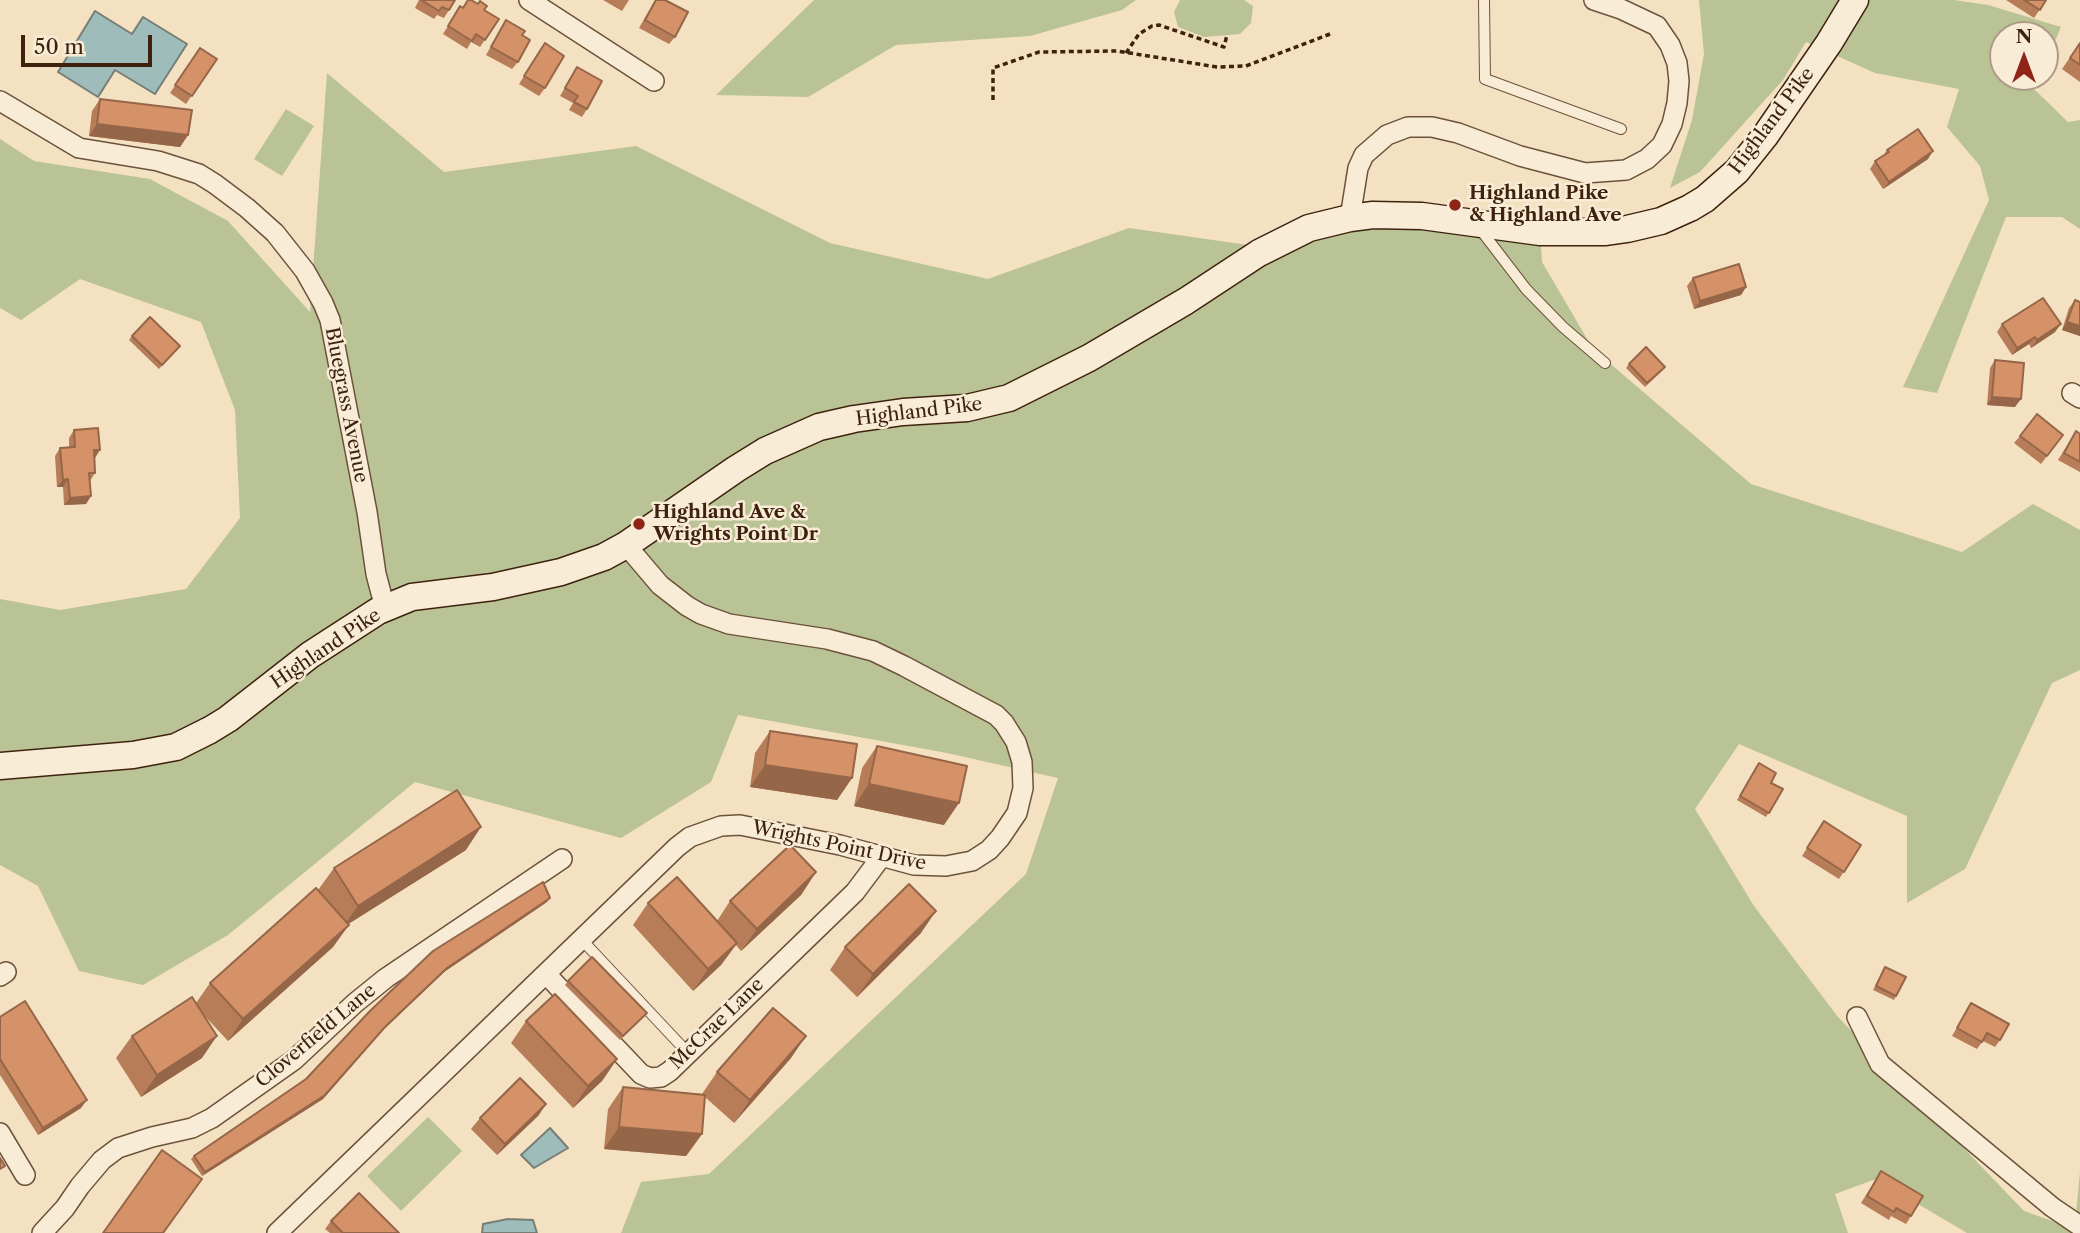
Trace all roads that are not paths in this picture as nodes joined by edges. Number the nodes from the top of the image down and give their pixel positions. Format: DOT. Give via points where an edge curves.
graph roads {
  1 [pos="529,0"];
  2 [pos="1484,0"];
  3 [pos="1594,0"];
  4 [pos="1855,0"];
  5 [pos="654,81"];
  6 [pos="0,101"];
  7 [pos="1621,129"];
  8 [pos="1350,218"];
  9 [pos="1476,223"];
  10 [pos="1605,363"];
  11 [pos="626,545"];
  12 [pos="385,608"];
  13 [pos="0,766"];
  14 [pos="882,856"];
  15 [pos="562,859"];
  16 [pos="582,940"];
  17 [pos="546,974"];
  18 [pos="1857,1017"];
  19 [pos="688,1053"];
  20 [pos="0,1133"];
  21 [pos="25,1175"];
  22 [pos="2080,1226"];
  23 [pos="42,1233"];
  24 [pos="277,1233"];
  1 -- 5 [label="street"];
  2 -- 7 [label="lane" via="1485,79"];
  3 -- 8 [label="street" via="1657,26 1677,63 1672,124 1662,145 1647,159 1626,170 1585,173 1458,133 1408,127 1387,135 1364,155"];
  4 -- 9 [label="street, Highland Pike" via="1758,145 1738,171 1705,200 1661,221 1606,232 1540,232"];
  6 -- 12 [label="street, Bluegrass Avenue" via="79,148 158,161 199,174 275,233 304,271 332,330"];
  8 -- 9 [label="street, Highland Pike" via="1422,216"];
  8 -- 11 [label="street, Highland Pike" via="1309,228 1259,253 1089,358 1009,398 967,408 854,419 783,442"];
  9 -- 10 [label="lane" via="1526,289"];
  11 -- 12 [label="street, Highland Pike" via="561,572 493,587 412,597"];
  11 -- 14 [label="street, Wrights Point Drive" via="660,585 701,614 729,624 873,651 1004,723 1023,762 1023,788 1017,813 989,850 946,866 914,865"];
  12 -- 13 [label="street, Highland Pike" via="310,655 228,719 176,747"];
  14 -- 16 [label="street, Wrights Point Drive" via="740,825 722,826 690,837 677,847"];
  14 -- 19 [label="street, McCrae Lane" via="855,892"];
  15 -- 23 [label="street, Cloverfield Lane" via="386,978 294,1060 212,1118 118,1148 94,1168"];
  16 -- 17 [label="street, Wrights Point Drive"];
  16 -- 19 [label="lane"];
  17 -- 19 [label="street, McCrae Lane" via="641,1074 661,1077"];
  17 -- 24 [label="street, Wrights Point Drive"];
  18 -- 22 [label="street" via="1880,1064"];
  20 -- 21 [label="street"];
}
